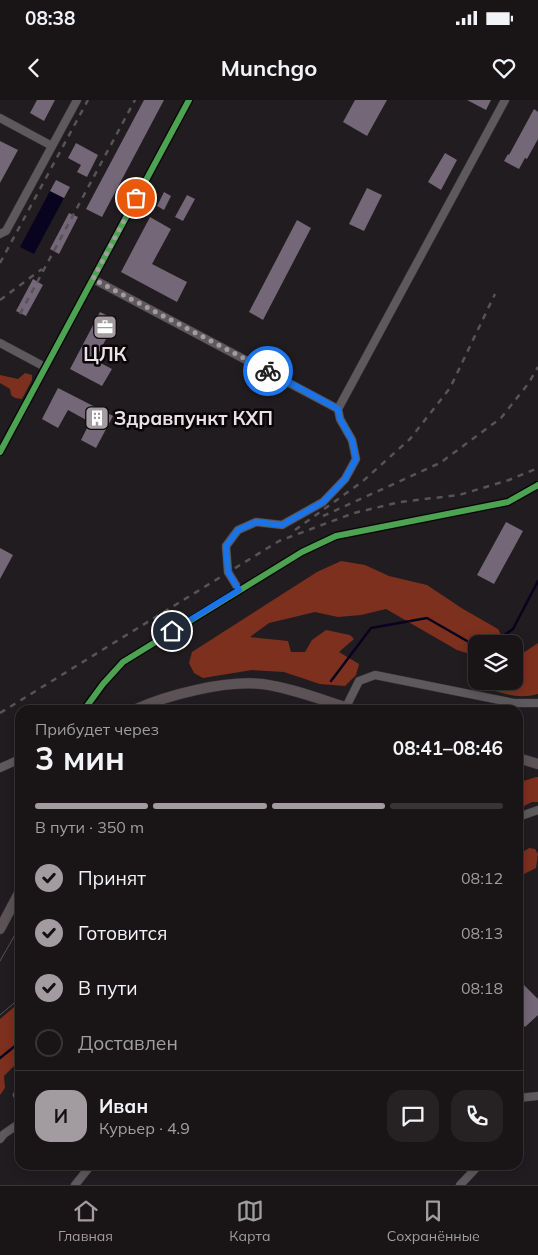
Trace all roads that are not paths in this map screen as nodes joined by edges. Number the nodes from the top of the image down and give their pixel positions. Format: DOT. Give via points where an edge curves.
graph roads {
  1 [pos="77,100"];
  2 [pos="189,100"];
  3 [pos="505,100"];
  4 [pos="0,118"];
  5 [pos="52,146"];
  6 [pos="0,234"];
  7 [pos="93,279"];
  8 [pos="0,343"];
  9 [pos="46,367"];
  10 [pos="338,409"];
  11 [pos="0,452"];
  12 [pos="538,486"];
  13 [pos="239,590"];
  14 [pos="538,703"];
  15 [pos="88,705"];
  16 [pos="146,705"];
  17 [pos="337,705"];
  18 [pos="351,705"];
  19 [pos="523,760"];
  20 [pos="15,761"];
  21 [pos="538,764"];
  22 [pos="0,768"];
  23 [pos="537,812"];
  24 [pos="523,816"];
  25 [pos="15,900"];
  26 [pos="0,929"];
  27 [pos="538,1096"];
  28 [pos="523,1098"];
  29 [pos="15,1126"];
  30 [pos="0,1139"];
  31 [pos="87,1170"];
  32 [pos="474,1170"];
  33 [pos="75,1185"];
  34 [pos="460,1185"];
  1 -- 5 [label="street"];
  2 -- 7 [label="street"];
  3 -- 10 [label="street"];
  4 -- 5 [label="street"];
  5 -- 6 [label="street" via="6,231"];
  7 -- 9 [label="street"];
  7 -- 10 [label="street"];
  8 -- 9 [label="street"];
  9 -- 11 [label="street"];
  10 -- 13 [label="street" via="352,440 356,459 345,479 323,502 282,525 256,522 238,530 226,546 228,572"];
  12 -- 13 [label="street" via="508,502 336,536 302,552"];
  13 -- 15 [label="street" via="123,662"];
  14 -- 18 [label="street" via="514,703 375,675 359,681"];
  16 -- 17 [label="main road" via="230,684 261,684"];
  19 -- 21 [label="main road"];
  20 -- 22 [label="street"];
  23 -- 24 [label="street"];
  25 -- 26 [label="main road"];
  27 -- 28 [label="street"];
  29 -- 30 [label="street"];
  31 -- 33 [label="street"];
  32 -- 34 [label="street"];
}
